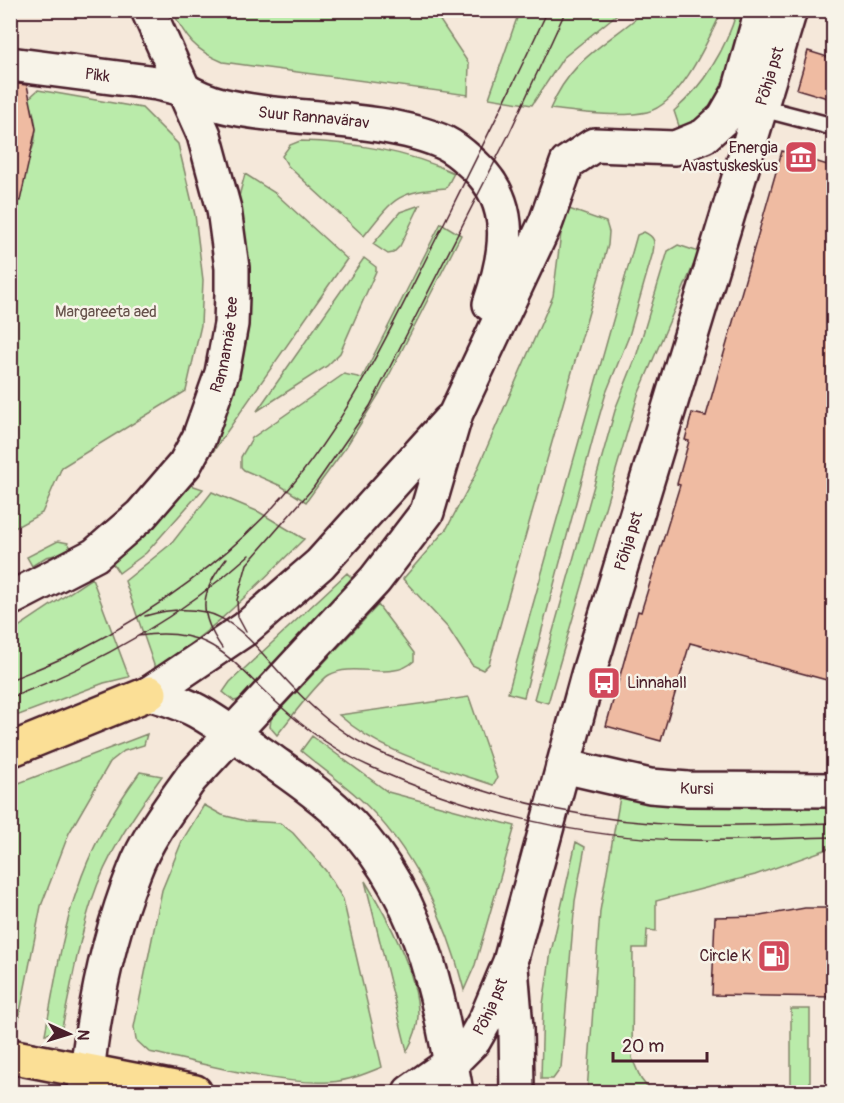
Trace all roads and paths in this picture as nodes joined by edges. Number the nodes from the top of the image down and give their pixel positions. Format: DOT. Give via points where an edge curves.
graph roads {
  1 [pos="148,10"];
  2 [pos="762,10"];
  3 [pos="790,10"];
  4 [pos="10,64"];
  5 [pos="183,89"];
  6 [pos="761,108"];
  7 [pos="834,127"];
  8 [pos="493,338"];
  9 [pos="456,413"];
  10 [pos="10,599"];
  11 [pos="150,693"];
  12 [pos="232,734"];
  13 [pos="10,750"];
  14 [pos="563,766"];
  15 [pos="834,790"];
  16 [pos="510,962"];
  17 [pos="10,1056"];
  18 [pos="454,1078"];
  19 [pos="86,1082"];
  20 [pos="195,1092"];
  21 [pos="410,1092"];
  22 [pos="517,1092"];
  1 -- 5 [label="main road, Rannamäe tee"];
  2 -- 8 [label="main road" via="739,93 724,118 704,136 675,148 594,145 567,163 546,222"];
  3 -- 6 [label="main road, Põhja pst"];
  4 -- 5 [label="main road, Pikk"];
  5 -- 8 [label="main road, Suur Rannavärav" via="220,106 389,128 445,143 460,152 487,176 502,207 506,227 505,252 487,312"];
  5 -- 10 [label="main road, Rannamäe tee" via="204,135 229,238 231,324 216,394 185,464 141,515 95,555"];
  6 -- 7 [label="lane"];
  6 -- 14 [label="main road, Põhja pst" via="700,298"];
  8 -- 9 [label="main road"];
  9 -- 11 [label="main road" via="304,579 241,631"];
  9 -- 12 [label="main road" via="427,512 375,580"];
  11 -- 12 [label="main road" via="196,710"];
  11 -- 13 [label="main road"];
  12 -- 18 [label="main road" via="302,780 340,813 396,885 432,972"];
  12 -- 19 [label="main road" via="191,778 134,870 108,948"];
  14 -- 15 [label="main road, Kursi" via="650,786"];
  14 -- 16 [label="main road, Põhja pst"];
  16 -- 18 [label="main road, Põhja pst" via="486,1019"];
  16 -- 22 [label="main road"];
  17 -- 19 [label="main road"];
  18 -- 21 [label="main road, Põhja pst"];
  19 -- 20 [label="main road"];
}
